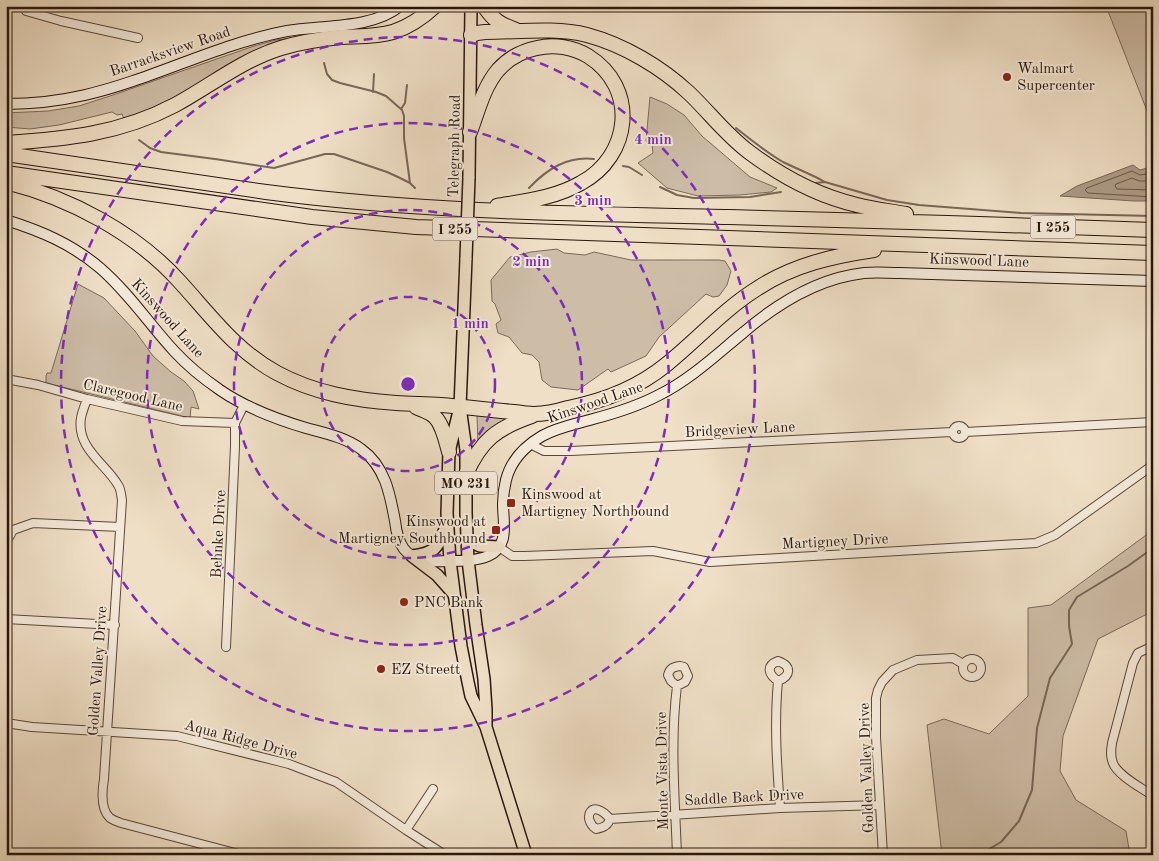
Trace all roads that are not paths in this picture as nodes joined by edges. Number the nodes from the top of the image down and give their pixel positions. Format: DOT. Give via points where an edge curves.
graph roads {
  1 [pos="23,6"];
  2 [pos="400,6"];
  3 [pos="435,6"];
  4 [pos="471,6"];
  5 [pos="484,6"];
  6 [pos="522,32"];
  7 [pos="472,35"];
  8 [pos="138,38"];
  9 [pos="6,104"];
  10 [pos="470,132"];
  11 [pos="6,143"];
  12 [pos="6,154"];
  13 [pos="6,173"];
  14 [pos="6,182"];
  15 [pos="472,210"];
  16 [pos="6,220"];
  17 [pos="953,223"];
  18 [pos="1153,230"];
  19 [pos="907,245"];
  20 [pos="1153,253"];
  21 [pos="1153,281"];
  22 [pos="6,379"];
  23 [pos="87,399"];
  24 [pos="411,404"];
  25 [pos="244,405"];
  26 [pos="460,407"];
  27 [pos="536,414"];
  28 [pos="1153,422"];
  29 [pos="234,423"];
  30 [pos="530,444"];
  31 [pos="450,452"];
  32 [pos="1153,465"];
  33 [pos="466,474"];
  34 [pos="447,523"];
  35 [pos="120,527"];
  36 [pos="467,540"];
  37 [pos="6,543"];
  38 [pos="499,547"];
  39 [pos="412,556"];
  40 [pos="468,560"];
  41 [pos="450,561"];
  42 [pos="453,594"];
  43 [pos="6,619"];
  44 [pos="115,624"];
  45 [pos="1153,646"];
  46 [pos="226,647"];
  47 [pos="963,664"];
  48 [pos="778,681"];
  49 [pos="677,686"];
  50 [pos="6,723"];
  51 [pos="486,727"];
  52 [pos="106,731"];
  53 [pos="433,789"];
  54 [pos="1153,796"];
  55 [pos="880,805"];
  56 [pos="780,808"];
  57 [pos="676,814"];
  58 [pos="610,819"];
  59 [pos="406,830"];
  60 [pos="243,855"];
  61 [pos="445,855"];
  62 [pos="526,855"];
  63 [pos="677,855"];
  64 [pos="883,855"];
  1 -- 8 [label="street" via="26,11 61,21"];
  2 -- 9 [label="street, Barracksview Road" via="383,17 368,21 290,31 250,40 84,95"];
  3 -- 11 [label="highway" via="420,19 392,32 307,41 267,53 176,104 125,125 74,137"];
  4 -- 7 [label="main road, Telegraph Road / MO 231"];
  5 -- 6 [label="highway" via="498,22"];
  6 -- 7 [label="highway"];
  6 -- 17 [label="highway" via="569,32 605,41 636,55 688,92 747,151 778,172 814,190 855,205"];
  7 -- 10 [label="main road, Telegraph Road / MO 231"];
  10 -- 15 [label="highway" via="486,89 498,70 512,58 531,49 562,47 591,59 611,78 621,103 622,121 617,146 608,161 589,179 552,196"];
  10 -- 26 [label="main road, Telegraph Road / MO 231, bridge"];
  12 -- 15 [label="highway, I 255" via="306,198"];
  13 -- 19 [label="highway, I 255" via="380,225"];
  14 -- 24 [label="highway" via="38,191 80,209 126,236 167,269 226,335 274,372 338,396"];
  15 -- 17 [label="highway, I 255"];
  16 -- 25 [label="street, Kinswood Lane" via="37,230 73,248 134,303 176,354"];
  17 -- 18 [label="highway, I 255"];
  19 -- 20 [label="highway, I 255"];
  19 -- 27 [label="highway" via="832,257 785,273 744,297 665,366 638,383 600,400"];
  21 -- 30 [label="street, Kinswood Lane" via="892,273 864,273 839,278 793,296 662,394 628,409 558,429"];
  22 -- 23 [label="street, Claregood Lane"];
  23 -- 29 [label="street, Claregood Lane" via="182,422"];
  23 -- 35 [label="street, Golden Valley Drive" via="81,419 82,432 93,456 120,487"];
  24 -- 26 [label="highway"];
  24 -- 31 [label="highway" via="437,419"];
  25 -- 29 [label="street"];
  25 -- 39 [label="street, Kinswood Lane" via="341,439 368,454 386,482 399,541"];
  26 -- 27 [label="highway"];
  26 -- 31 [label="main road, Telegraph Road / MO 231"];
  26 -- 33 [label="main road, Telegraph Road / MO 231"];
  27 -- 33 [label="highway" via="508,425 485,442"];
  28 -- 30 [label="street, Bridgeview Lane" via="965,432 958,426 952,432 571,451 544,451"];
  29 -- 46 [label="street, Behnke Drive"];
  30 -- 38 [label="street, Kinswood Lane" via="518,454 506,479 504,536"];
  31 -- 34 [label="main road, Telegraph Road / MO 231"];
  32 -- 38 [label="street, Martigney Drive" via="1055,535 1036,543 710,562 654,551 512,556"];
  33 -- 36 [label="main road, Telegraph Road / MO 231"];
  34 -- 39 [label="main road" via="435,549"];
  34 -- 41 [label="main road, Telegraph Road / MO 231"];
  35 -- 37 [label="street" via="33,523 13,530"];
  35 -- 44 [label="street, Golden Valley Drive"];
  36 -- 38 [label="main road" via="480,546"];
  36 -- 40 [label="main road, Telegraph Road / MO 231"];
  38 -- 40 [label="street" via="487,556"];
  39 -- 41 [label="street"];
  39 -- 42 [label="main road" via="437,575"];
  40 -- 41 [label="street"];
  40 -- 51 [label="main road, Telegraph Road / MO 231" via="484,679"];
  41 -- 42 [label="main road, Telegraph Road / MO 231"];
  42 -- 51 [label="main road, Telegraph Road / MO 231" via="471,696"];
  43 -- 44 [label="street"];
  44 -- 52 [label="street, Golden Valley Drive"];
  45 -- 54 [label="street" via="1138,653 1133,662 1110,754 1118,772"];
  47 -- 55 [label="street, Golden Valley Drive" via="953,658 917,660 893,670 882,682 876,698"];
  48 -- 56 [label="street" via="776,735"];
  49 -- 57 [label="street, Monte Vista Drive" via="672,742"];
  50 -- 52 [label="street, Aqua Ridge Drive"];
  51 -- 62 [label="main road, Telegraph Road / MO 231"];
  52 -- 59 [label="street, Aqua Ridge Drive" via="178,736 289,764 336,782"];
  52 -- 60 [label="street, Golden Valley Drive" via="102,795 104,809 110,818"];
  53 -- 59 [label="street"];
  55 -- 56 [label="street, Saddle Back Drive"];
  55 -- 64 [label="street, Golden Valley Drive"];
  56 -- 57 [label="street, Saddle Back Drive"];
  57 -- 58 [label="street, Saddle Back Drive"];
  57 -- 63 [label="street, Monte Vista Drive"];
  59 -- 61 [label="street, Aqua Ridge Drive"];
}
